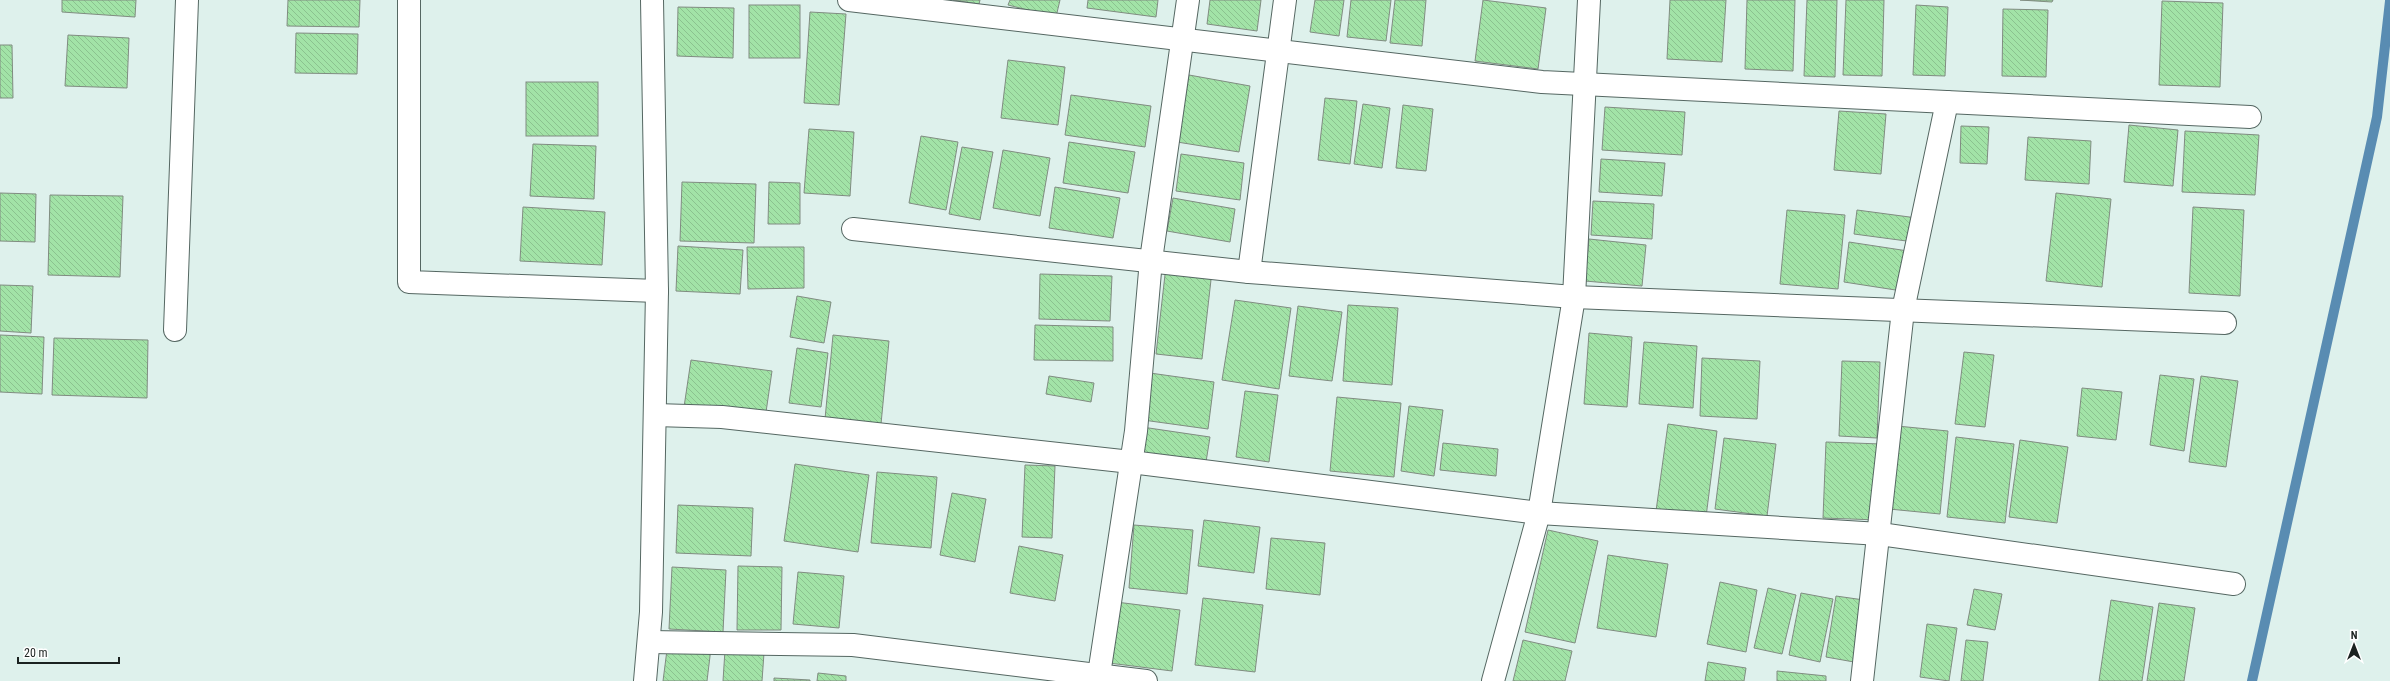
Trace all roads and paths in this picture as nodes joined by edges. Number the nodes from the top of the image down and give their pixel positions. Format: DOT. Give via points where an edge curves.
graph roads {
  1 [pos="187,0"];
  2 [pos="409,0"];
  3 [pos="652,0"];
  4 [pos="849,0"];
  5 [pos="1188,0"];
  6 [pos="1285,0"];
  7 [pos="1589,0"];
  8 [pos="1183,40"];
  9 [pos="1278,51"];
  10 [pos="1585,84"];
  11 [pos="1946,102"];
  12 [pos="2250,117"];
  13 [pos="853,229"];
  14 [pos="1152,260"];
  15 [pos="1249,272"];
  16 [pos="657,290"];
  17 [pos="1574,297"];
  18 [pos="1903,310"];
  19 [pos="2225,323"];
  20 [pos="176,330"];
  21 [pos="655,415"];
  22 [pos="1131,462"];
  23 [pos="1539,513"];
  24 [pos="1880,534"];
  25 [pos="2234,584"];
  26 [pos="649,642"];
  27 [pos="1098,678"];
  28 [pos="645,681"];
  29 [pos="1146,681"];
  30 [pos="1493,681"];
  31 [pos="1862,681"];
  1 -- 20 [label="street"];
  2 -- 16 [label="street" via="409,282"];
  3 -- 16 [label="street"];
  4 -- 8 [label="street"];
  5 -- 8 [label="street"];
  6 -- 9 [label="street"];
  7 -- 10 [label="street"];
  8 -- 9 [label="street"];
  8 -- 14 [label="street"];
  9 -- 10 [label="street" via="1534,81"];
  9 -- 15 [label="street"];
  10 -- 11 [label="street"];
  10 -- 17 [label="street"];
  11 -- 12 [label="street"];
  11 -- 18 [label="street"];
  13 -- 14 [label="street"];
  14 -- 15 [label="street"];
  14 -- 22 [label="street"];
  15 -- 17 [label="street"];
  16 -- 21 [label="street"];
  17 -- 18 [label="street"];
  17 -- 23 [label="street"];
  18 -- 19 [label="street"];
  18 -- 24 [label="street"];
  21 -- 22 [label="street" via="722,417"];
  21 -- 26 [label="street"];
  22 -- 23 [label="street"];
  22 -- 27 [label="street"];
  23 -- 24 [label="street"];
  23 -- 30 [label="street"];
  24 -- 25 [label="street"];
  24 -- 31 [label="street"];
  26 -- 27 [label="street" via="853,645"];
  26 -- 28 [label="street"];
  27 -- 29 [label="street"];
}
